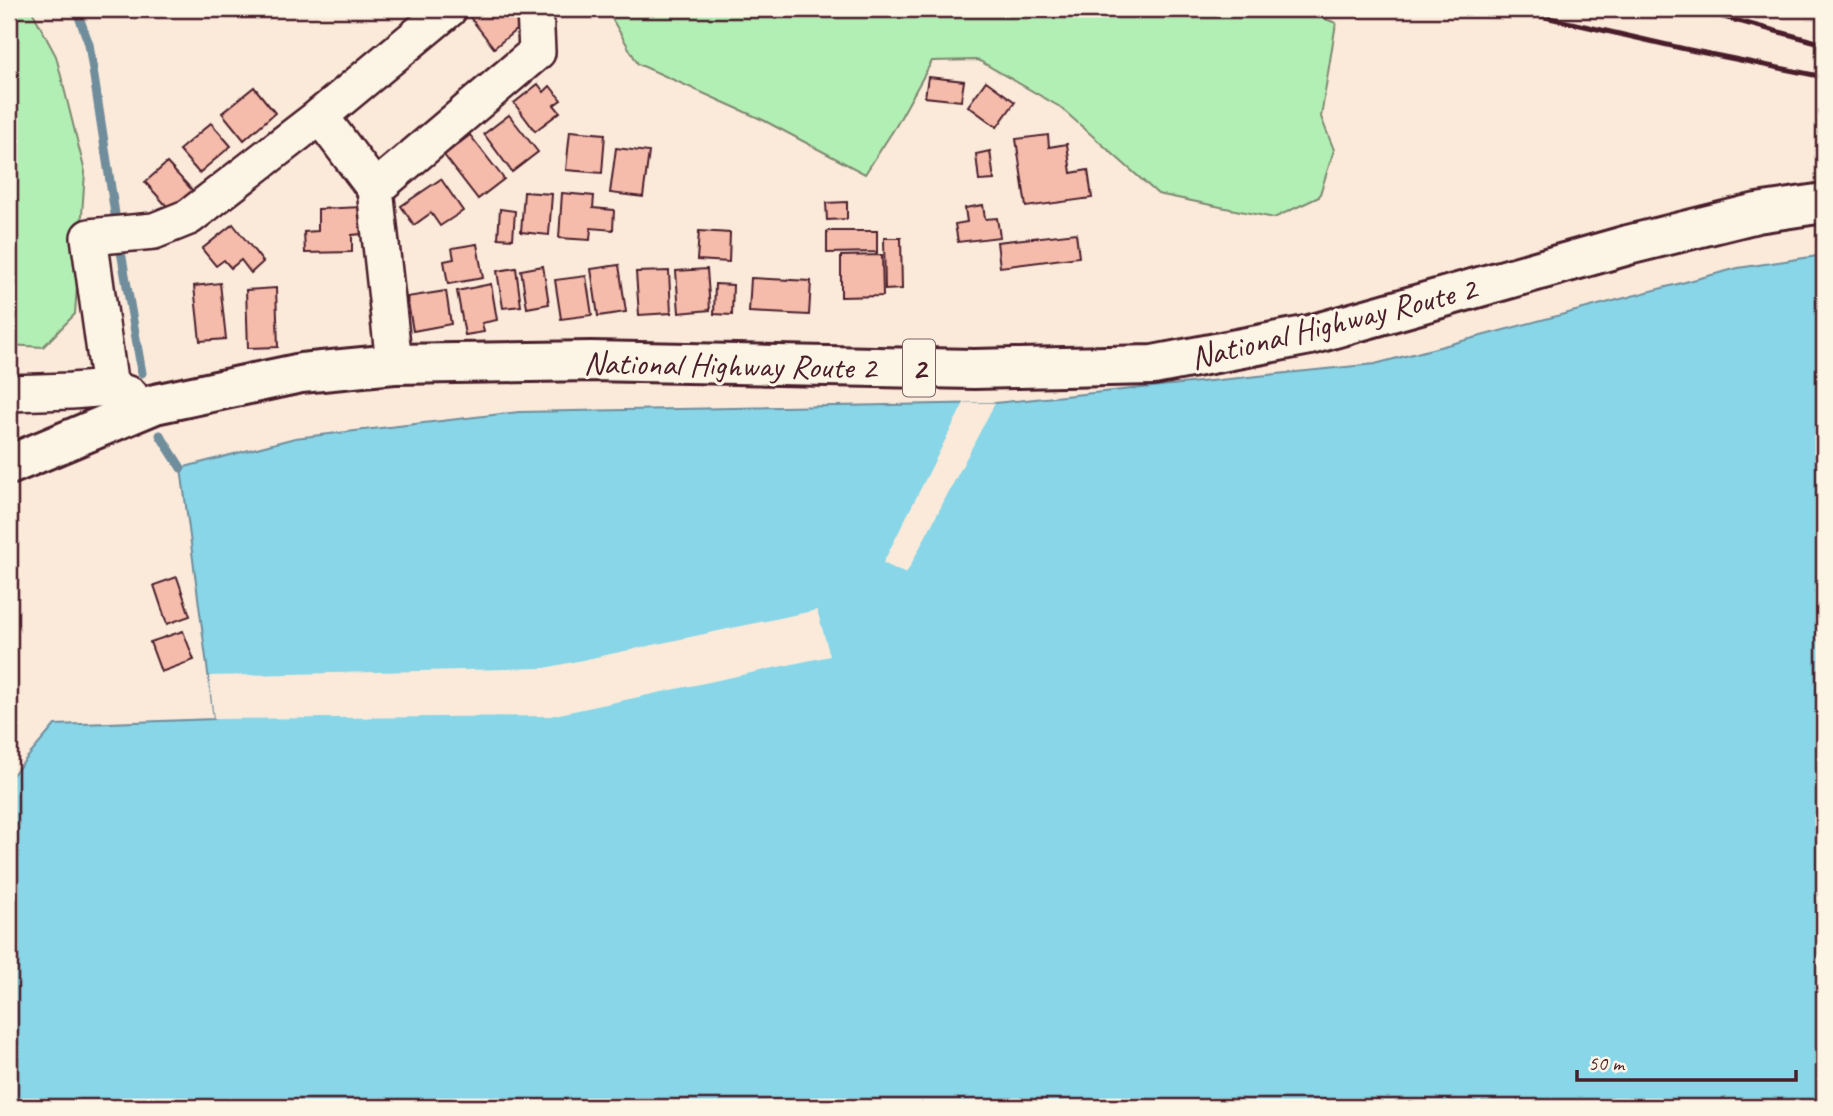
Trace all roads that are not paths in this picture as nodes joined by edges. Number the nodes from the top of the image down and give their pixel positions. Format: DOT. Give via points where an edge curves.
graph roads {
  1 [pos="449,9"];
  2 [pos="535,9"];
  3 [pos="320,116"];
  4 [pos="375,189"];
  5 [pos="1824,204"];
  6 [pos="394,364"];
  7 [pos="110,388"];
  8 [pos="9,393"];
  9 [pos="155,404"];
  10 [pos="9,465"];
  1 -- 3 [label="street"];
  2 -- 4 [label="street" via="537,52"];
  3 -- 4 [label="street"];
  3 -- 7 [label="street" via="189,217 154,232 89,237"];
  4 -- 6 [label="street"];
  5 -- 6 [label="highway, National Highway Route 2 / 2" via="1757,214 1628,245 1310,335 1153,365 974,369 591,361"];
  6 -- 9 [label="highway, National Highway Route 2 / 2" via="301,373"];
  7 -- 8 [label="street"];
  7 -- 9 [label="street"];
  9 -- 10 [label="highway, National Highway Route 2 / 2"];
}
